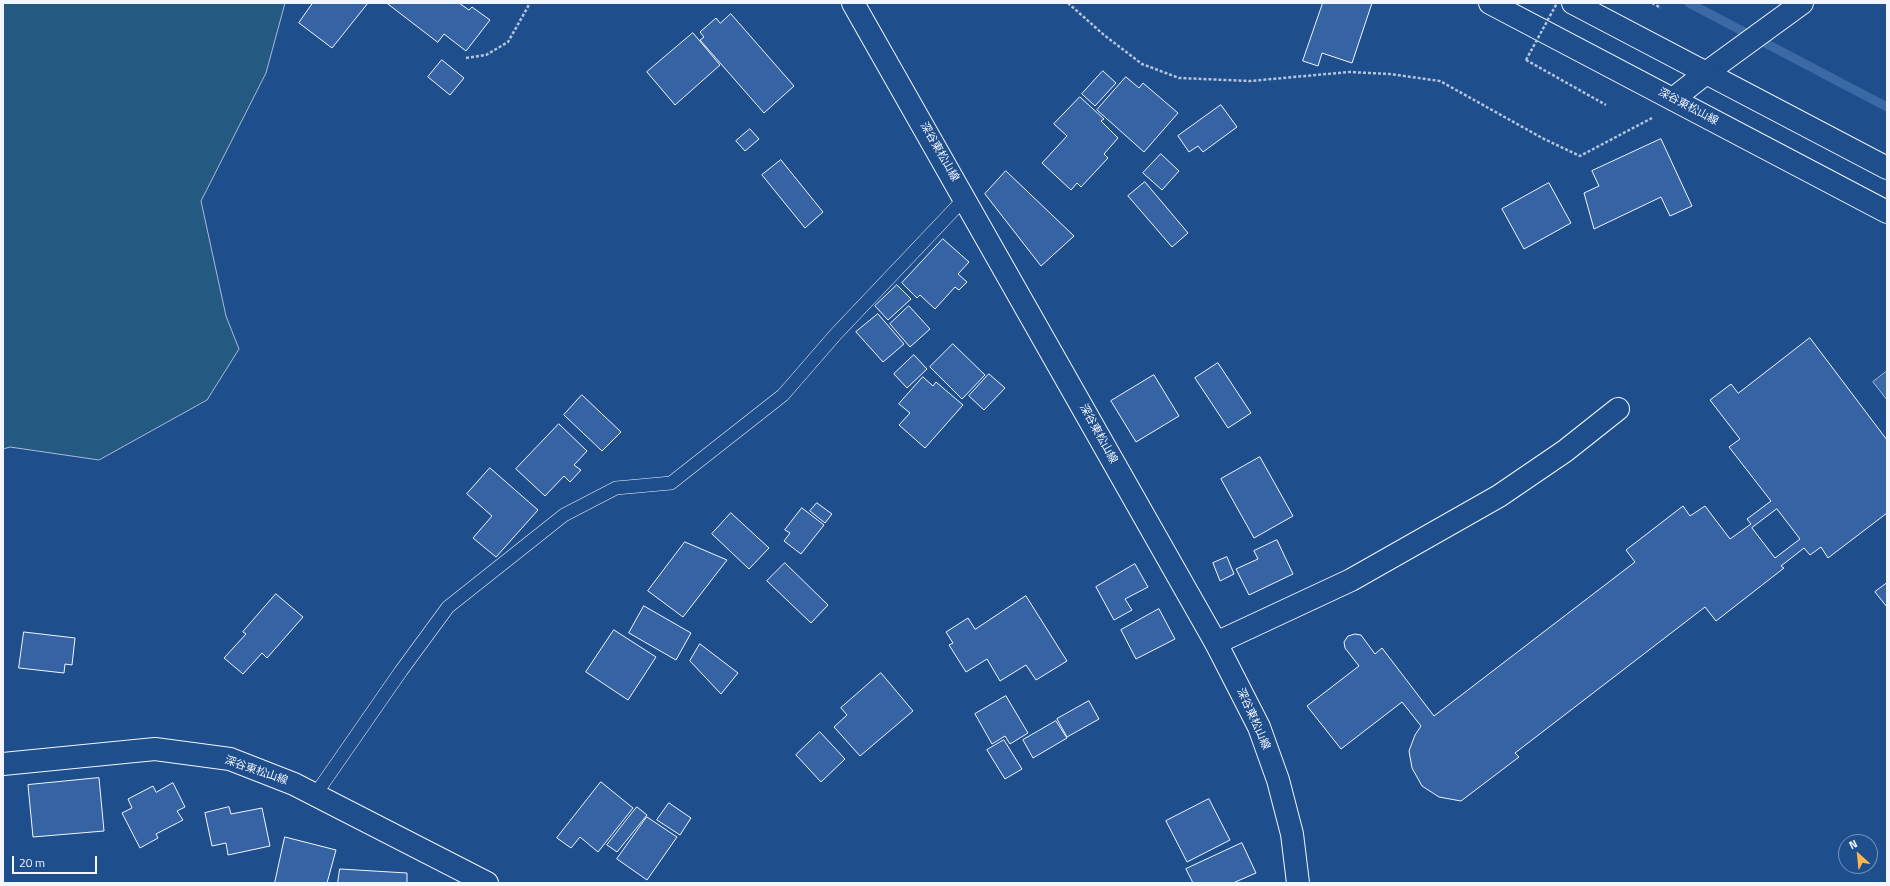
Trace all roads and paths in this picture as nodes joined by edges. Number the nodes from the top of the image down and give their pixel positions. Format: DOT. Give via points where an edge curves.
graph roads {
  1 [pos="530,3"];
  2 [pos="853,3"];
  3 [pos="1068,3"];
  4 [pos="1490,3"];
  5 [pos="1557,3"];
  6 [pos="1573,3"];
  7 [pos="1652,3"];
  8 [pos="1802,3"];
  9 [pos="1661,8"];
  10 [pos="466,58"];
  11 [pos="1706,73"];
  12 [pos="1673,99"];
  13 [pos="1606,105"];
  14 [pos="1887,168"];
  15 [pos="965,198"];
  16 [pos="1887,212"];
  17 [pos="1618,409"];
  18 [pos="1216,643"];
  19 [pos="3,764"];
  20 [pos="315,795"];
  21 [pos="487,883"];
  22 [pos="1298,883"];
  1 -- 10 [label="path" via="508,42 486,55"];
  2 -- 15 [label="main road, 深谷東松山線"];
  3 -- 12 [label="path" via="1142,64 1179,78 1250,81 1349,72 1390,74 1440,81 1544,139 1580,156 1651,118"];
  4 -- 12 [label="main road, 深谷東松山線"];
  5 -- 13 [label="path, bridge" via="1526,60"];
  6 -- 11 [label="main road"];
  7 -- 9 [label="path"];
  8 -- 11 [label="main road"];
  11 -- 12 [label="main road"];
  11 -- 14 [label="main road"];
  12 -- 16 [label="main road, 深谷東松山線"];
  15 -- 18 [label="main road, 深谷東松山線"];
  15 -- 20 [label="lane" via="836,334 783,395 671,483 616,488 564,515 448,607 400,671"];
  17 -- 18 [label="main road" via="1564,451 1499,496 1351,580"];
  18 -- 22 [label="main road, 深谷東松山線" via="1259,727 1278,780 1292,834"];
  19 -- 20 [label="main road, 深谷東松山線" via="155,749 230,759"];
  20 -- 21 [label="main road, 深谷東松山線"];
}
